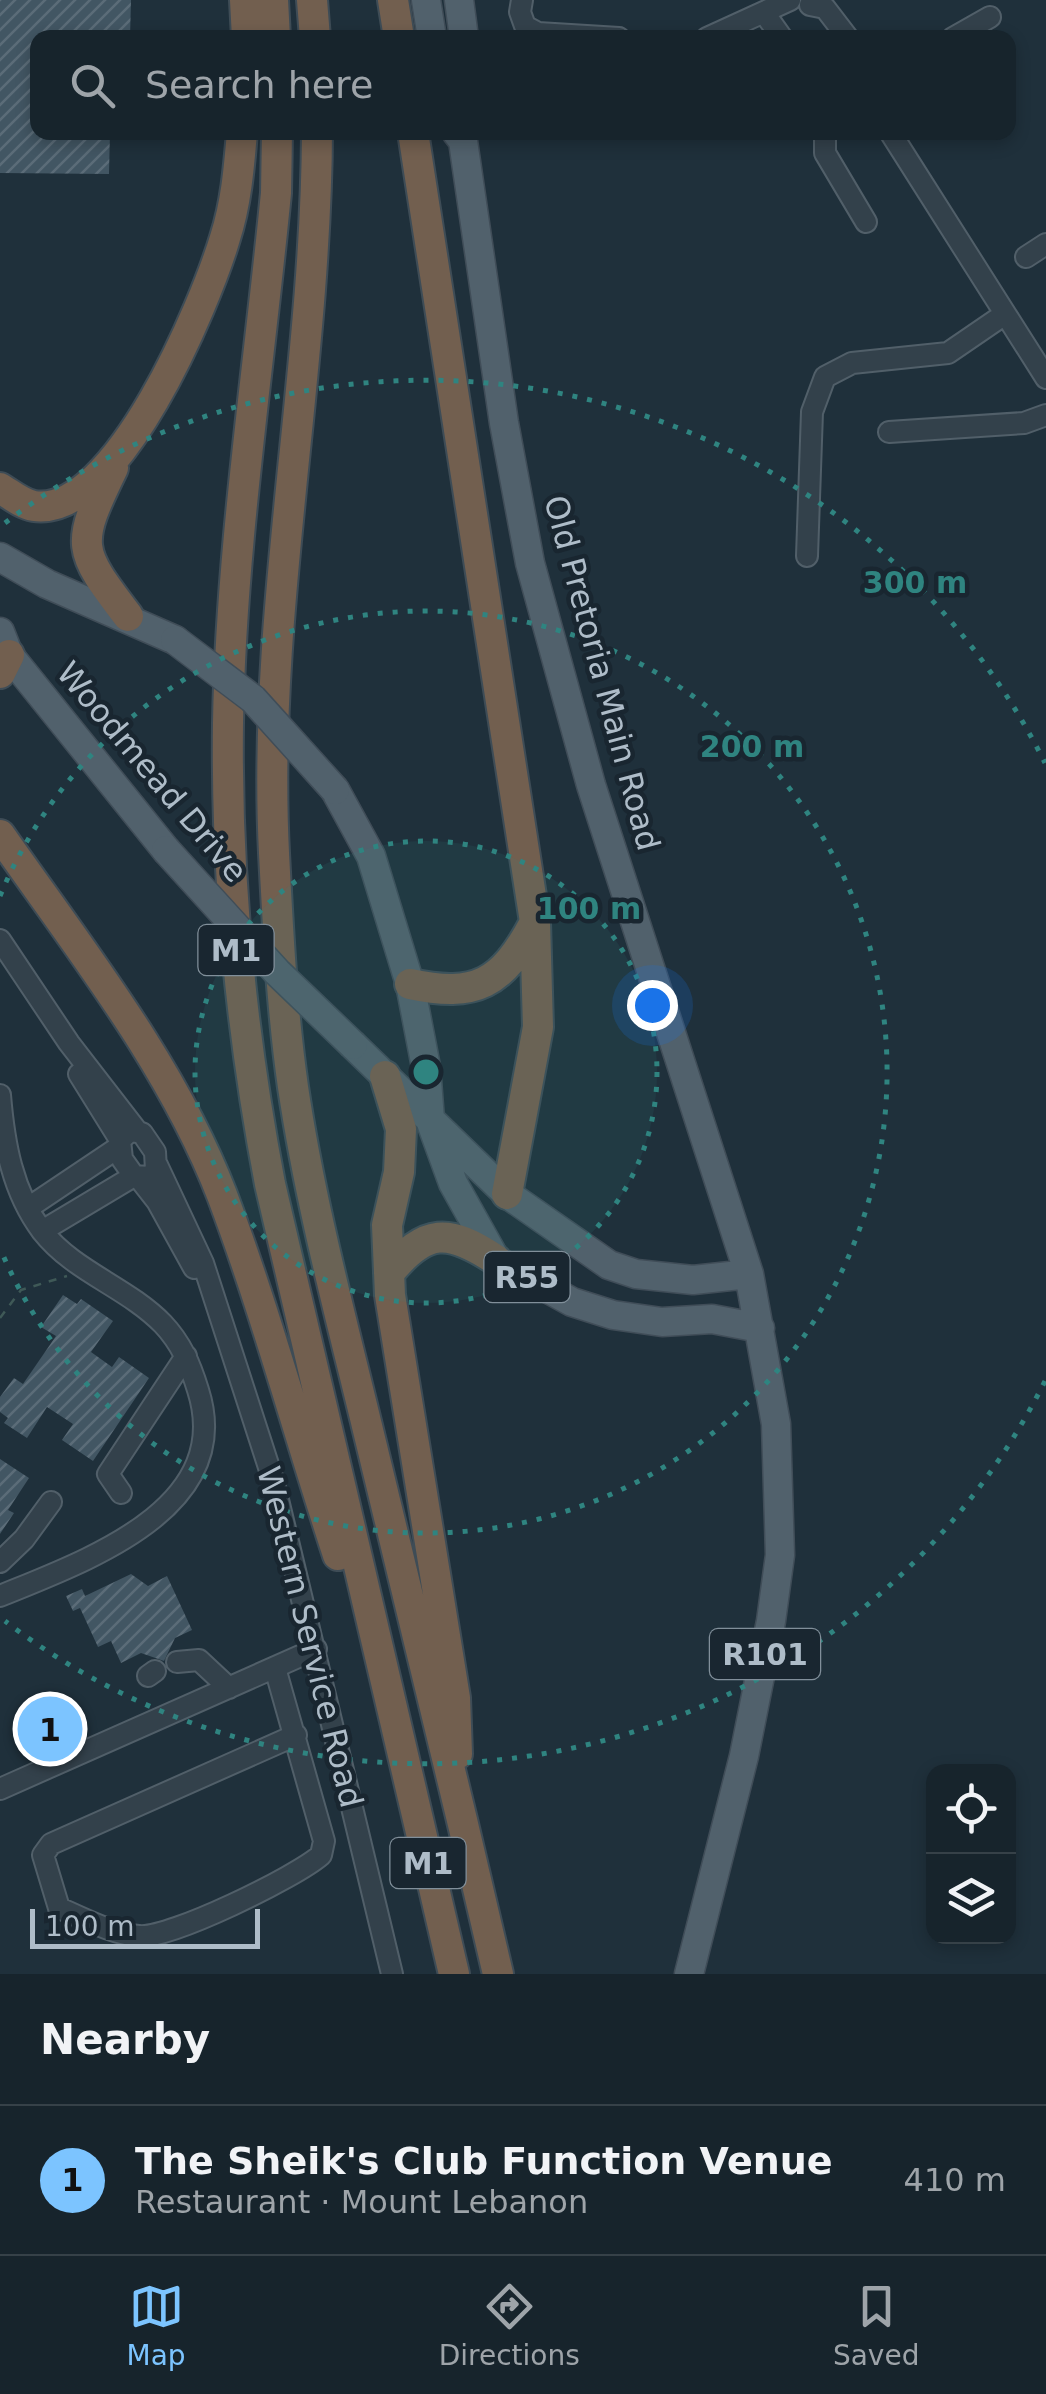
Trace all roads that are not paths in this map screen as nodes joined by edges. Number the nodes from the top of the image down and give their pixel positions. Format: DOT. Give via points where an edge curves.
graph roads {
  1 [pos="245,0"];
  2 [pos="272,0"];
  3 [pos="312,0"];
  4 [pos="394,0"];
  5 [pos="426,0"];
  6 [pos="458,0"];
  7 [pos="522,0"];
  8 [pos="802,2"];
  9 [pos="765,14"];
  10 [pos="990,17"];
  11 [pos="246,30"];
  12 [pos="274,30"];
  13 [pos="314,30"];
  14 [pos="398,30"];
  15 [pos="431,30"];
  16 [pos="463,30"];
  17 [pos="534,30"];
  18 [pos="726,30"];
  19 [pos="776,30"];
  20 [pos="824,30"];
  21 [pos="842,30"];
  22 [pos="967,30"];
  23 [pos="241,140"];
  24 [pos="276,140"];
  25 [pos="317,140"];
  26 [pos="415,140"];
  27 [pos="463,140"];
  28 [pos="825,140"];
  29 [pos="895,140"];
  30 [pos="866,222"];
  31 [pos="1046,244"];
  32 [pos="1026,256"];
  33 [pos="1005,314"];
  34 [pos="1046,378"];
  35 [pos="1046,415"];
  36 [pos="889,432"];
  37 [pos="122,450"];
  38 [pos="0,488"];
  39 [pos="807,556"];
  40 [pos="0,557"];
  41 [pos="128,616"];
  42 [pos="3,653"];
  43 [pos="1,835"];
  44 [pos="535,922"];
  45 [pos="0,940"];
  46 [pos="0,954"];
  47 [pos="410,984"];
  48 [pos="385,1076"];
  49 [pos="0,1095"];
  50 [pos="430,1120"];
  51 [pos="126,1139"];
  52 [pos="157,1165"];
  53 [pos="137,1177"];
  54 [pos="507,1194"];
  55 [pos="28,1208"];
  56 [pos="42,1231"];
  57 [pos="496,1260"];
  58 [pos="389,1274"];
  59 [pos="749,1274"];
  60 [pos="214,1305"];
  61 [pos="760,1328"];
  62 [pos="186,1356"];
  63 [pos="121,1493"];
  64 [pos="51,1502"];
  65 [pos="0,1562"];
  66 [pos="0,1571"];
  67 [pos="4,1594"];
  68 [pos="316,1649"];
  69 [pos="177,1662"];
  70 [pos="275,1668"];
  71 [pos="229,1688"];
  72 [pos="296,1735"];
  73 [pos="402,1752"];
  74 [pos="450,1782"];
  75 [pos="2,1785"];
  76 [pos="392,1974"];
  77 [pos="454,1974"];
  78 [pos="498,1974"];
  79 [pos="689,1974"];
  1 -- 11 [label="highway"];
  2 -- 12 [label="highway"];
  3 -- 13 [label="highway"];
  4 -- 14 [label="highway"];
  5 -- 15 [label="main road"];
  6 -- 16 [label="main road"];
  7 -- 17 [label="street" via="525,26"];
  8 -- 9 [label="street"];
  8 -- 20 [label="street"];
  8 -- 21 [label="street" via="825,8"];
  9 -- 18 [label="street"];
  9 -- 19 [label="street"];
  10 -- 22 [label="street"];
  23 -- 37 [label="highway" via="226,238 181,348"];
  24 -- 73 [label="highway, M1" via="228,718 234,929 270,1184"];
  25 -- 74 [label="highway, M1" via="275,727 282,995 322,1236"];
  26 -- 44 [label="highway"];
  27 -- 59 [label="main road, Old Pretoria Main Road / R101" via="530,563 591,785"];
  28 -- 30 [label="street" via="825,153"];
  29 -- 33 [label="street"];
  31 -- 32 [label="street"];
  33 -- 34 [label="street"];
  33 -- 39 [label="street" via="948,353 852,363 826,377 812,412"];
  35 -- 36 [label="street" via="1024,423"];
  37 -- 38 [label="highway" via="88,484 54,503 34,506"];
  37 -- 41 [label="highway" via="91,516 85,550"];
  40 -- 41 [label="main road, Woodmead Drive / R55"];
  41 -- 47 [label="main road, Woodmead Drive / R55, bridge" via="175,640 253,699 335,790 371,856"];
  42 -- 48 [label="main road, Woodmead Drive / R55, bridge" via="166,850 277,972"];
  43 -- 73 [label="highway" via="138,1038 221,1193 385,1716"];
  44 -- 47 [label="highway" via="516,958 484,984 439,990"];
  44 -- 54 [label="highway" via="538,1027"];
  45 -- 51 [label="street"];
  46 -- 51 [label="street"];
  47 -- 50 [label="main road, Woodmead Drive / R55"];
  48 -- 50 [label="main road, Woodmead Drive / R55"];
  48 -- 58 [label="highway" via="402,1129 386,1225"];
  49 -- 55 [label="street" via="10,1166"];
  50 -- 54 [label="main road, Woodmead Drive / R55"];
  50 -- 57 [label="main road, Woodmead Drive / R55" via="453,1182"];
  51 -- 52 [label="street" via="150,1141"];
  51 -- 53 [label="street" via="122,1159"];
  51 -- 55 [label="street"];
  52 -- 53 [label="street" via="149,1177"];
  52 -- 60 [label="street, Western Service Road" via="190,1228"];
  53 -- 56 [label="street"];
  53 -- 60 [label="street, Western Service Road"];
  54 -- 59 [label="main road, Woodmead Drive / R55" via="609,1265 636,1274 693,1280"];
  55 -- 56 [label="street"];
  56 -- 62 [label="street" via="145,1307"];
  57 -- 58 [label="highway" via="469,1242 430,1237 409,1249"];
  57 -- 61 [label="main road, R55" via="572,1302 613,1316 712,1319"];
  58 -- 74 [label="highway" via="455,1698 459,1741"];
  59 -- 61 [label="main road, Old Pretoria Main Road / R101"];
  60 -- 68 [label="street, Western Service Road" via="274,1483"];
  61 -- 79 [label="main road, Old Pretoria Main Road / R101" via="778,1447 780,1555 744,1756"];
  62 -- 63 [label="street" via="108,1474"];
  62 -- 67 [label="street" via="207,1424 202,1458 184,1486 152,1518 97,1555"];
  64 -- 65 [label="street"];
  66 -- 67 [label="street"];
  68 -- 70 [label="street"];
  68 -- 76 [label="street, Western Service Road"];
  69 -- 71 [label="street" via="198,1660"];
  70 -- 71 [label="street"];
  70 -- 72 [label="street"];
  71 -- 75 [label="street"];
  72 -- 72 [label="street" via="324,1841 313,1862 184,1927 146,1936 58,1908 43,1855 51,1844"];
  73 -- 77 [label="highway, M1"];
  74 -- 78 [label="highway, M1"];
}
